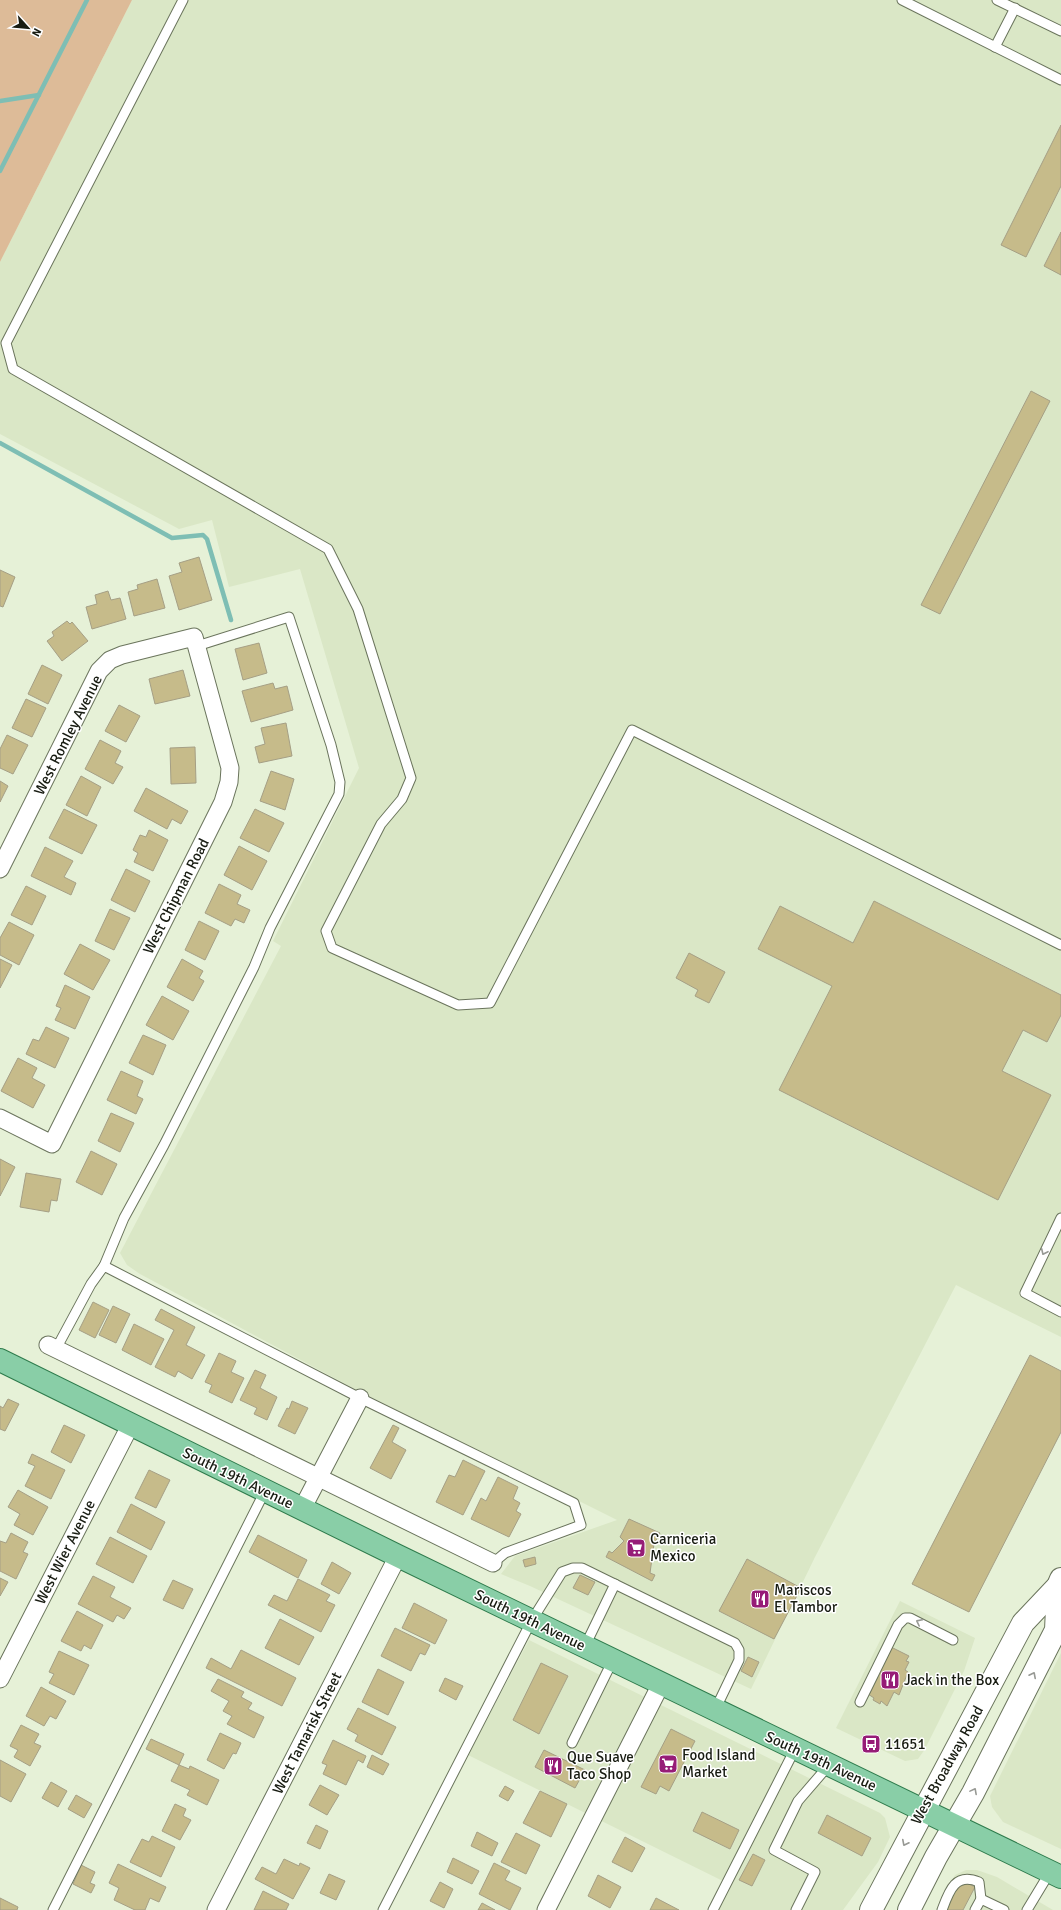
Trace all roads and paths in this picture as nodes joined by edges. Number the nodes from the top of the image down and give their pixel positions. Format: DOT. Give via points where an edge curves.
graph roads {
  1 [pos="183,0"];
  2 [pos="902,0"];
  3 [pos="997,0"];
  4 [pos="1015,8"];
  5 [pos="1061,31"];
  6 [pos="995,47"];
  7 [pos="1061,80"];
  8 [pos="195,641"];
  9 [pos="0,869"];
  10 [pos="1061,945"];
  11 [pos="0,1118"];
  12 [pos="1061,1218"];
  13 [pos="104,1266"];
  14 [pos="1061,1312"];
  15 [pos="52,1347"];
  16 [pos="0,1360"];
  17 [pos="360,1398"];
  18 [pos="131,1424"];
  19 [pos="318,1478"];
  20 [pos="266,1491"];
  21 [pos="302,1510"];
  22 [pos="398,1556"];
  23 [pos="494,1563"];
  24 [pos="614,1584"];
  25 [pos="1060,1584"];
  26 [pos="532,1620"];
  27 [pos="954,1640"];
  28 [pos="585,1646"];
  29 [pos="613,1660"];
  30 [pos="0,1679"];
  31 [pos="661,1684"];
  32 [pos="860,1702"];
  33 [pos="715,1710"];
  34 [pos="572,1743"];
  35 [pos="795,1749"];
  36 [pos="829,1765"];
  37 [pos="923,1809"];
  38 [pos="955,1825"];
  39 [pos="1056,1874"];
  40 [pos="981,1898"];
  41 [pos="53,1910"];
  42 [pos="216,1910"];
  43 [pos="383,1910"];
  44 [pos="546,1910"];
  45 [pos="713,1910"];
  46 [pos="796,1910"];
  47 [pos="871,1910"];
  48 [pos="909,1910"];
  49 [pos="942,1910"];
  50 [pos="975,1910"];
  51 [pos="1004,1910"];
  52 [pos="1027,1910"];
  1 -- 10 [label="lane" via="6,343 13,369 328,549 358,609 411,778 402,799 381,824 326,931 332,948 458,1005 490,1003 632,730"];
  2 -- 6 [label="lane"];
  3 -- 4 [label="lane"];
  4 -- 5 [label="lane"];
  4 -- 6 [label="lane"];
  6 -- 7 [label="lane"];
  8 -- 9 [label="street, West Romley Avenue" via="122,655 110,660 100,671"];
  8 -- 11 [label="street, West Chipman Road" via="230,768 227,791 52,1144"];
  8 -- 13 [label="lane" via="289,617 331,745 340,782 339,794 171,1131 124,1218"];
  12 -- 14 [label="lane, one-way" via="1025,1293"];
  13 -- 15 [label="lane" via="90,1284"];
  13 -- 17 [label="lane"];
  15 -- 19 [label="street"];
  16 -- 18 [label="main road, South 19th Avenue"];
  17 -- 19 [label="street"];
  17 -- 23 [label="lane" via="574,1503 581,1525 505,1553"];
  18 -- 20 [label="main road, South 19th Avenue"];
  18 -- 30 [label="street, West Wier Avenue"];
  19 -- 21 [label="street"];
  19 -- 23 [label="street"];
  20 -- 21 [label="main road, South 19th Avenue"];
  20 -- 41 [label="lane"];
  21 -- 22 [label="main road, South 19th Avenue"];
  22 -- 26 [label="main road, South 19th Avenue"];
  22 -- 42 [label="street, West Tamarisk Street"];
  24 -- 26 [label="lane" via="582,1568 562,1572"];
  24 -- 28 [label="lane"];
  24 -- 33 [label="lane" via="735,1644 739,1650 739,1660"];
  25 -- 37 [label="main road, West Broadway Road" via="1023,1623 942,1778"];
  38 -- 25 [label="main road, West Broadway Road, one-way" via="1056,1630"];
  26 -- 28 [label="main road, South 19th Avenue"];
  26 -- 43 [label="lane"];
  27 -- 32 [label="lane, one-way" via="910,1618 905,1618 898,1625"];
  28 -- 29 [label="main road, South 19th Avenue"];
  29 -- 31 [label="main road, South 19th Avenue"];
  29 -- 34 [label="lane"];
  31 -- 33 [label="main road, South 19th Avenue"];
  31 -- 44 [label="street"];
  33 -- 35 [label="main road, South 19th Avenue"];
  35 -- 36 [label="main road, South 19th Avenue"];
  35 -- 45 [label="lane"];
  36 -- 37 [label="main road, South 19th Avenue"];
  36 -- 46 [label="lane" via="798,1801 774,1850 815,1872"];
  37 -- 38 [label="main road, South 19th Avenue"];
  37 -- 47 [label="main road, West Broadway Road, one-way"];
  38 -- 39 [label="main road, South 19th Avenue"];
  38 -- 48 [label="main road, West Broadway Road"];
  39 -- 52 [label="lane"];
  40 -- 49 [label="lane" via="978,1882 969,1878 962,1879 955,1883"];
  40 -- 50 [label="lane"];
  40 -- 51 [label="lane"];
}
